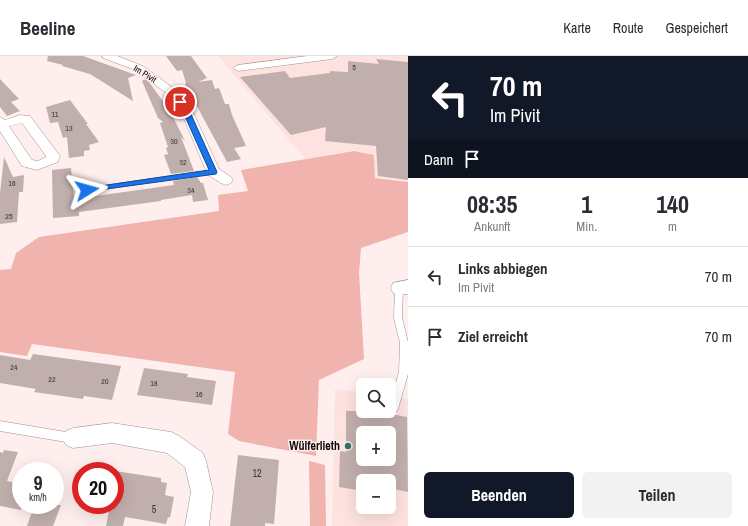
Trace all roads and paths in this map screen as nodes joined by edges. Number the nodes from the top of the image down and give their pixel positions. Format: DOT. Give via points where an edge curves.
graph roads {
  1 [pos="108,56"];
  2 [pos="332,56"];
  3 [pos="238,68"];
  4 [pos="213,172"];
  5 [pos="226,180"];
  6 [pos="87,190"];
  7 [pos="404,288"];
  8 [pos="396,399"];
  9 [pos="0,426"];
  10 [pos="73,438"];
  11 [pos="197,526"];
  1 -- 4 [label="street, Im Pivit" via="139,68 173,93 187,112"];
  2 -- 3 [label="street"];
  4 -- 5 [label="street"];
  4 -- 6 [label="lane"];
  7 -- 8 [label="lane" via="398,318 404,344 404,372"];
  9 -- 10 [label="lane"];
  10 -- 11 [label="street" via="112,433 170,443 195,461 202,492"];
}
